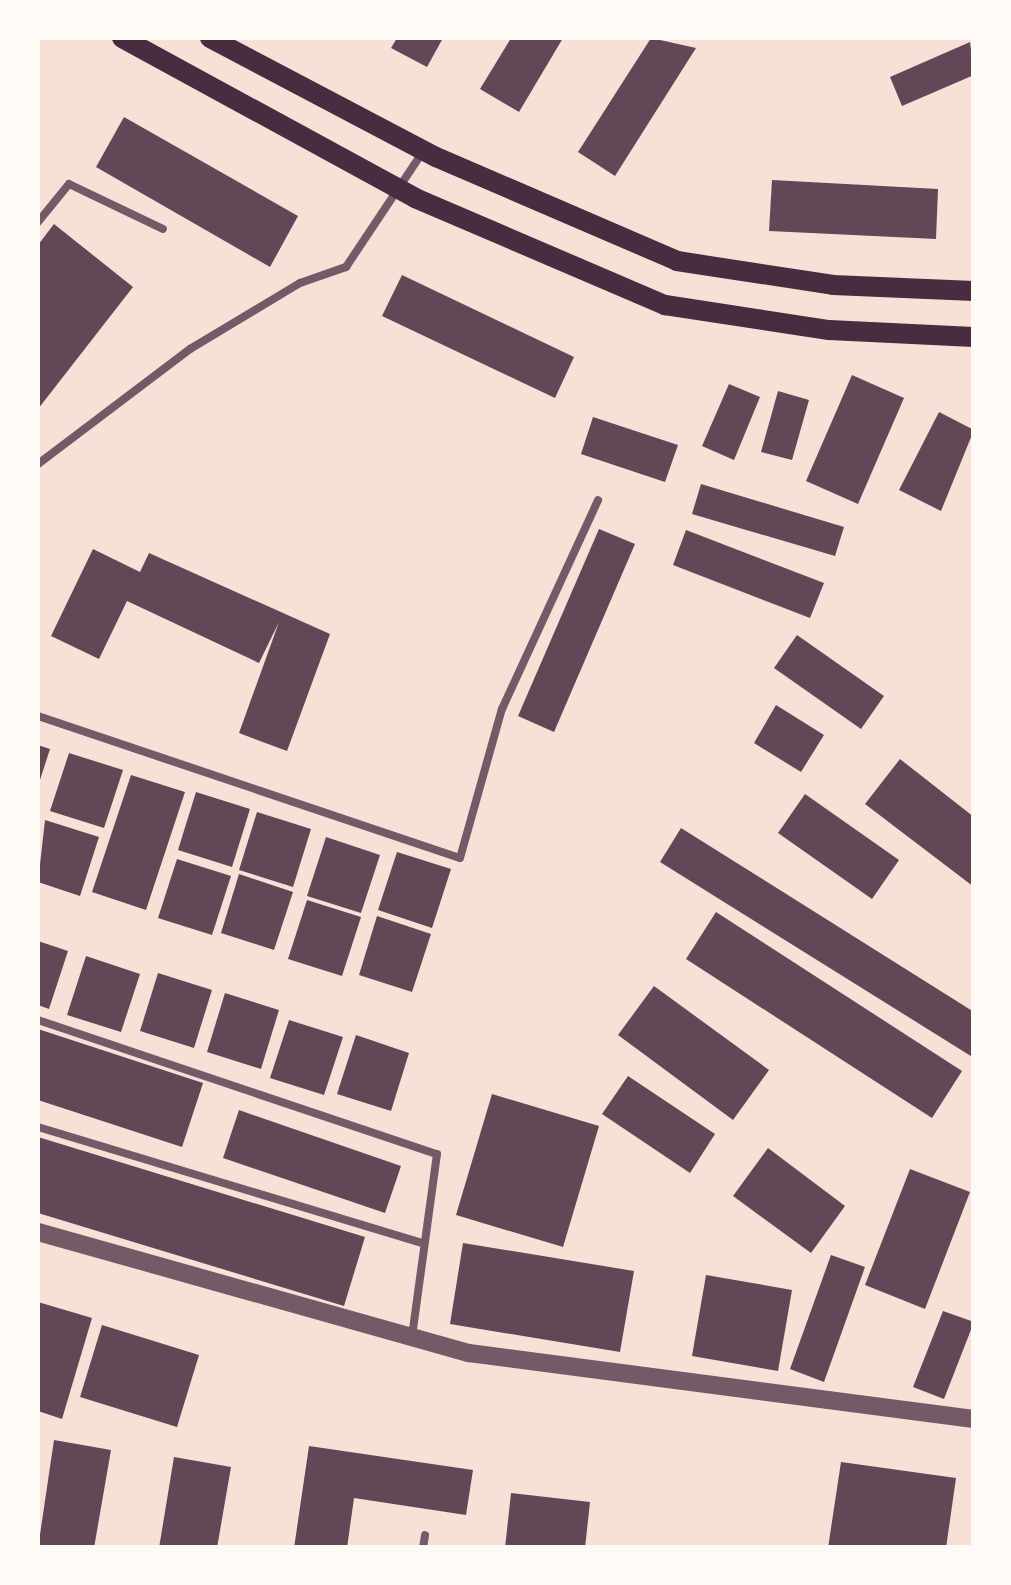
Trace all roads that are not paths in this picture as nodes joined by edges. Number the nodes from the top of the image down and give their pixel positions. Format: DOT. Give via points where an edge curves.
graph roads {
  1 [pos="122,38"];
  2 [pos="210,38"];
  3 [pos="424,151"];
  4 [pos="402,191"];
  5 [pos="38,222"];
  6 [pos="163,229"];
  7 [pos="974,291"];
  8 [pos="974,337"];
  9 [pos="38,464"];
  10 [pos="598,500"];
  11 [pos="38,716"];
  12 [pos="38,1020"];
  13 [pos="38,1127"];
  14 [pos="38,1232"];
  15 [pos="420,1242"];
  16 [pos="412,1337"];
  17 [pos="974,1418"];
  18 [pos="425,1535"];
  19 [pos="423,1548"];
  1 -- 4 [label="main road"];
  2 -- 3 [label="main road"];
  3 -- 4 [label="lane"];
  3 -- 7 [label="main road" via="677,261 833,285"];
  4 -- 8 [label="main road" via="555,265 665,305 829,330"];
  4 -- 9 [label="lane" via="346,268 190,349"];
  5 -- 6 [label="lane" via="69,184"];
  10 -- 11 [label="lane" via="502,709 460,858"];
  12 -- 15 [label="lane" via="438,1154"];
  13 -- 15 [label="lane"];
  14 -- 16 [label="street"];
  15 -- 16 [label="lane"];
  16 -- 17 [label="street" via="469,1353"];
  18 -- 19 [label="lane"];
}
